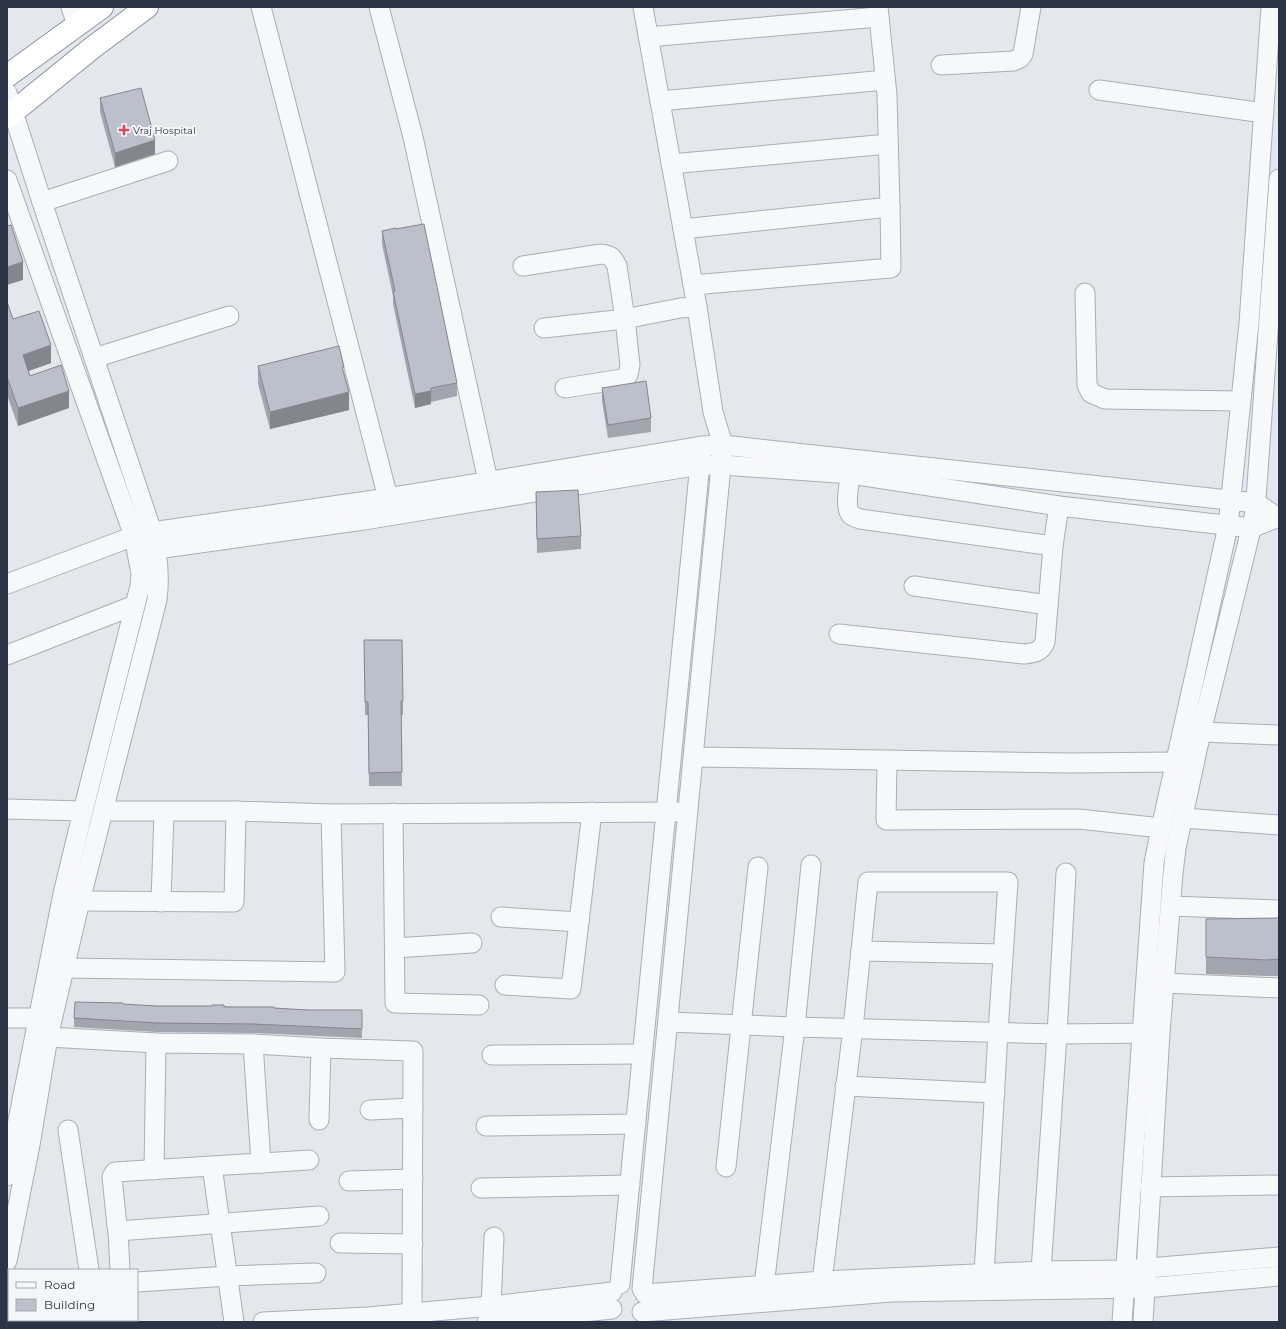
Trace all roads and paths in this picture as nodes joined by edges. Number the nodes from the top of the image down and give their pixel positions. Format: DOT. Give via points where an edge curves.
graph roads {
  1 [pos="102,7"];
  2 [pos="146,7"];
  3 [pos="261,7"];
  4 [pos="379,7"];
  5 [pos="643,7"];
  6 [pos="1031,7"];
  7 [pos="1271,7"];
  8 [pos="878,12"];
  9 [pos="74,16"];
  10 [pos="648,37"];
  11 [pos="942,65"];
  12 [pos="7,76"];
  13 [pos="885,80"];
  14 [pos="1099,90"];
  15 [pos="660,101"];
  16 [pos="9,107"];
  17 [pos="1264,113"];
  18 [pos="888,144"];
  19 [pos="168,161"];
  20 [pos="671,164"];
  21 [pos="7,180"];
  22 [pos="1279,180"];
  23 [pos="42,202"];
  24 [pos="890,207"];
  25 [pos="683,229"];
  26 [pos="523,266"];
  27 [pos="693,285"];
  28 [pos="1085,293"];
  29 [pos="1275,296"];
  30 [pos="698,307"];
  31 [pos="229,316"];
  32 [pos="625,319"];
  33 [pos="544,328"];
  34 [pos="94,358"];
  35 [pos="566,388"];
  36 [pos="1240,401"];
  37 [pos="713,412"];
  38 [pos="723,445"];
  39 [pos="702,446"];
  40 [pos="700,465"];
  41 [pos="722,465"];
  42 [pos="851,474"];
  43 [pos="488,482"];
  44 [pos="525,485"];
  45 [pos="388,498"];
  46 [pos="1231,500"];
  47 [pos="1256,503"];
  48 [pos="1059,506"];
  49 [pos="1278,517"];
  50 [pos="1228,526"];
  51 [pos="1251,528"];
  52 [pos="154,541"];
  53 [pos="136,544"];
  54 [pos="1053,546"];
  55 [pos="7,584"];
  56 [pos="914,586"];
  57 [pos="135,605"];
  58 [pos="1048,605"];
  59 [pos="839,634"];
  60 [pos="7,654"];
  61 [pos="1202,732"];
  62 [pos="1279,736"];
  63 [pos="694,757"];
  64 [pos="887,760"];
  65 [pos="1176,762"];
  66 [pos="7,809"];
  67 [pos="83,811"];
  68 [pos="104,811"];
  69 [pos="236,811"];
  70 [pos="164,812"];
  71 [pos="592,812"];
  72 [pos="666,812"];
  73 [pos="688,812"];
  74 [pos="393,813"];
  75 [pos="331,814"];
  76 [pos="1183,818"];
  77 [pos="1279,825"];
  78 [pos="1161,828"];
  79 [pos="811,865"];
  80 [pos="758,867"];
  81 [pos="1066,873"];
  82 [pos="80,901"];
  83 [pos="162,902"];
  84 [pos="1170,906"];
  85 [pos="1279,910"];
  86 [pos="501,917"];
  87 [pos="579,922"];
  88 [pos="472,943"];
  89 [pos="395,948"];
  90 [pos="860,951"];
  91 [pos="1003,954"];
  92 [pos="65,968"];
  93 [pos="1164,983"];
  94 [pos="505,985"];
  95 [pos="1279,988"];
  96 [pos="479,1005"];
  97 [pos="7,1018"];
  98 [pos="668,1022"];
  99 [pos="742,1024"];
  100 [pos="795,1027"];
  101 [pos="853,1028"];
  102 [pos="40,1030"];
  103 [pos="998,1032"];
  104 [pos="1152,1033"];
  105 [pos="1057,1034"];
  106 [pos="156,1043"];
  107 [pos="253,1044"];
  108 [pos="321,1048"];
  109 [pos="642,1054"];
  110 [pos="492,1055"];
  111 [pos="845,1086"];
  112 [pos="995,1093"];
  113 [pos="413,1108"];
  114 [pos="370,1110"];
  115 [pos="319,1120"];
  116 [pos="636,1124"];
  117 [pos="486,1126"];
  118 [pos="68,1130"];
  119 [pos="309,1160"];
  120 [pos="261,1163"];
  121 [pos="212,1166"];
  122 [pos="726,1166"];
  123 [pos="154,1170"];
  124 [pos="7,1176"];
  125 [pos="413,1179"];
  126 [pos="349,1181"];
  127 [pos="630,1185"];
  128 [pos="1279,1185"];
  129 [pos="1150,1187"];
  130 [pos="482,1188"];
  131 [pos="319,1216"];
  132 [pos="221,1223"];
  133 [pos="118,1231"];
  134 [pos="494,1237"];
  135 [pos="340,1243"];
  136 [pos="413,1244"];
  137 [pos="1279,1257"];
  138 [pos="7,1261"];
  139 [pos="1145,1268"];
  140 [pos="89,1269"];
  141 [pos="120,1269"];
  142 [pos="1041,1271"];
  143 [pos="316,1273"];
  144 [pos="984,1274"];
  145 [pos="228,1276"];
  146 [pos="1279,1276"];
  147 [pos="1125,1279"];
  148 [pos="822,1281"];
  149 [pos="138,1282"];
  150 [pos="764,1286"];
  151 [pos="1145,1288"];
  152 [pos="627,1306"];
  153 [pos="412,1312"];
  154 [pos="489,1314"];
  155 [pos="234,1322"];
  156 [pos="263,1322"];
  157 [pos="1122,1322"];
  158 [pos="1143,1322"];
  1 -- 9 [label="highway"];
  2 -- 16 [label="highway"];
  3 -- 45 [label="street"];
  4 -- 43 [label="street" via="414,137"];
  5 -- 10 [label="street"];
  6 -- 11 [label="street" via="1023,54 1020,58 1013,61"];
  7 -- 17 [label="street"];
  8 -- 10 [label="street"];
  8 -- 13 [label="street"];
  9 -- 12 [label="highway"];
  10 -- 15 [label="street"];
  13 -- 15 [label="street"];
  13 -- 18 [label="street"];
  14 -- 17 [label="street"];
  15 -- 20 [label="street"];
  16 -- 23 [label="street"];
  17 -- 36 [label="street" via="1249,323"];
  18 -- 20 [label="street"];
  18 -- 24 [label="street"];
  19 -- 23 [label="street"];
  20 -- 25 [label="street"];
  21 -- 53 [label="street"];
  22 -- 29 [label="street"];
  23 -- 34 [label="street"];
  24 -- 25 [label="street"];
  24 -- 27 [label="street" via="891,268"];
  25 -- 27 [label="street"];
  26 -- 32 [label="street" via="601,254 609,255 617,266"];
  27 -- 30 [label="street"];
  28 -- 36 [label="street" via="1087,385 1091,393 1105,398"];
  29 -- 47 [label="street"];
  30 -- 32 [label="street"];
  30 -- 37 [label="street"];
  31 -- 34 [label="street"];
  32 -- 33 [label="street"];
  32 -- 35 [label="street" via="630,365 628,375 622,379"];
  34 -- 52 [label="street"];
  36 -- 46 [label="street"];
  37 -- 38 [label="street"];
  37 -- 39 [label="street"];
  38 -- 39 [label="street"];
  38 -- 41 [label="street"];
  38 -- 46 [label="street"];
  39 -- 40 [label="street"];
  39 -- 44 [label="street"];
  40 -- 41 [label="street"];
  40 -- 44 [label="street"];
  40 -- 72 [label="street"];
  41 -- 42 [label="street"];
  41 -- 63 [label="street"];
  42 -- 48 [label="street"];
  42 -- 54 [label="street" via="848,511 860,519"];
  43 -- 44 [label="street"];
  43 -- 45 [label="street"];
  44 -- 52 [label="street" via="364,520"];
  45 -- 52 [label="street"];
  46 -- 47 [label="street"];
  46 -- 50 [label="street"];
  47 -- 49 [label="street"];
  47 -- 51 [label="street"];
  48 -- 50 [label="street"];
  48 -- 54 [label="street"];
  49 -- 51 [label="street"];
  50 -- 51 [label="street"];
  50 -- 65 [label="street"];
  51 -- 61 [label="street"];
  52 -- 53 [label="street"];
  52 -- 68 [label="street" via="159,562 157,600"];
  53 -- 55 [label="street"];
  53 -- 57 [label="street" via="141,574"];
  54 -- 58 [label="street"];
  56 -- 58 [label="street"];
  57 -- 60 [label="street"];
  57 -- 67 [label="street"];
  58 -- 59 [label="street" via="1043,648 1032,653"];
  61 -- 62 [label="street"];
  61 -- 76 [label="street"];
  63 -- 64 [label="street"];
  63 -- 73 [label="street"];
  64 -- 65 [label="street"];
  64 -- 78 [label="street" via="886,820 1079,819"];
  65 -- 78 [label="street"];
  66 -- 67 [label="street"];
  67 -- 102 [label="street" via="63,894"];
  68 -- 70 [label="street"];
  68 -- 82 [label="street"];
  69 -- 70 [label="street"];
  69 -- 75 [label="street"];
  69 -- 83 [label="street" via="234,902"];
  70 -- 83 [label="street"];
  71 -- 72 [label="street"];
  71 -- 74 [label="street"];
  71 -- 87 [label="street"];
  72 -- 73 [label="street"];
  72 -- 109 [label="street"];
  73 -- 98 [label="street"];
  74 -- 75 [label="street"];
  74 -- 89 [label="street"];
  75 -- 92 [label="street" via="335,972"];
  76 -- 77 [label="street"];
  76 -- 84 [label="street" via="1176,848"];
  78 -- 104 [label="street" via="1154,868"];
  79 -- 100 [label="street"];
  80 -- 99 [label="street"];
  81 -- 105 [label="street"];
  82 -- 83 [label="street"];
  82 -- 92 [label="street"];
  84 -- 85 [label="street"];
  84 -- 93 [label="street"];
  86 -- 87 [label="street"];
  87 -- 94 [label="street" via="571,989"];
  88 -- 89 [label="street"];
  89 -- 96 [label="street" via="395,1003"];
  90 -- 91 [label="street"];
  90 -- 91 [label="street" via="868,882 1008,882"];
  90 -- 101 [label="street"];
  91 -- 103 [label="street"];
  92 -- 102 [label="street"];
  93 -- 95 [label="street"];
  93 -- 104 [label="street"];
  97 -- 102 [label="street"];
  98 -- 99 [label="street"];
  98 -- 152 [label="street"];
  99 -- 100 [label="street"];
  99 -- 122 [label="street"];
  100 -- 101 [label="street"];
  100 -- 150 [label="street"];
  101 -- 103 [label="street"];
  101 -- 111 [label="street"];
  102 -- 106 [label="street"];
  102 -- 124 [label="street"];
  102 -- 138 [label="street" via="30,1145"];
  103 -- 105 [label="street"];
  103 -- 112 [label="street"];
  104 -- 105 [label="street"];
  104 -- 129 [label="street"];
  104 -- 147 [label="street"];
  105 -- 142 [label="street"];
  106 -- 107 [label="street"];
  106 -- 123 [label="street"];
  107 -- 108 [label="street"];
  107 -- 120 [label="street"];
  108 -- 113 [label="street" via="414,1051"];
  108 -- 115 [label="street"];
  109 -- 110 [label="street"];
  109 -- 116 [label="street"];
  111 -- 112 [label="street"];
  111 -- 148 [label="street"];
  112 -- 144 [label="street"];
  113 -- 114 [label="street"];
  113 -- 125 [label="street"];
  116 -- 117 [label="street"];
  116 -- 127 [label="street"];
  118 -- 140 [label="street"];
  119 -- 120 [label="street"];
  120 -- 121 [label="street"];
  121 -- 123 [label="street"];
  121 -- 132 [label="street"];
  123 -- 133 [label="street" via="115,1172 112,1177"];
  125 -- 126 [label="street"];
  125 -- 136 [label="street"];
  127 -- 130 [label="street"];
  127 -- 152 [label="street"];
  128 -- 129 [label="street"];
  129 -- 139 [label="street"];
  131 -- 132 [label="street"];
  132 -- 133 [label="street"];
  132 -- 145 [label="street"];
  133 -- 141 [label="street"];
  134 -- 154 [label="street"];
  135 -- 136 [label="street"];
  136 -- 153 [label="street"];
  137 -- 139 [label="street"];
  139 -- 147 [label="street"];
  139 -- 151 [label="street"];
  142 -- 144 [label="street"];
  142 -- 147 [label="street"];
  143 -- 145 [label="street"];
  144 -- 148 [label="street"];
  145 -- 149 [label="street"];
  145 -- 155 [label="street"];
  146 -- 151 [label="street"];
  147 -- 151 [label="street"];
  147 -- 152 [label="street"];
  147 -- 157 [label="street"];
  148 -- 150 [label="street"];
  150 -- 152 [label="street"];
  151 -- 158 [label="street"];
  152 -- 154 [label="street"];
  153 -- 154 [label="street"];
  153 -- 156 [label="street" via="368,1317"];
}
